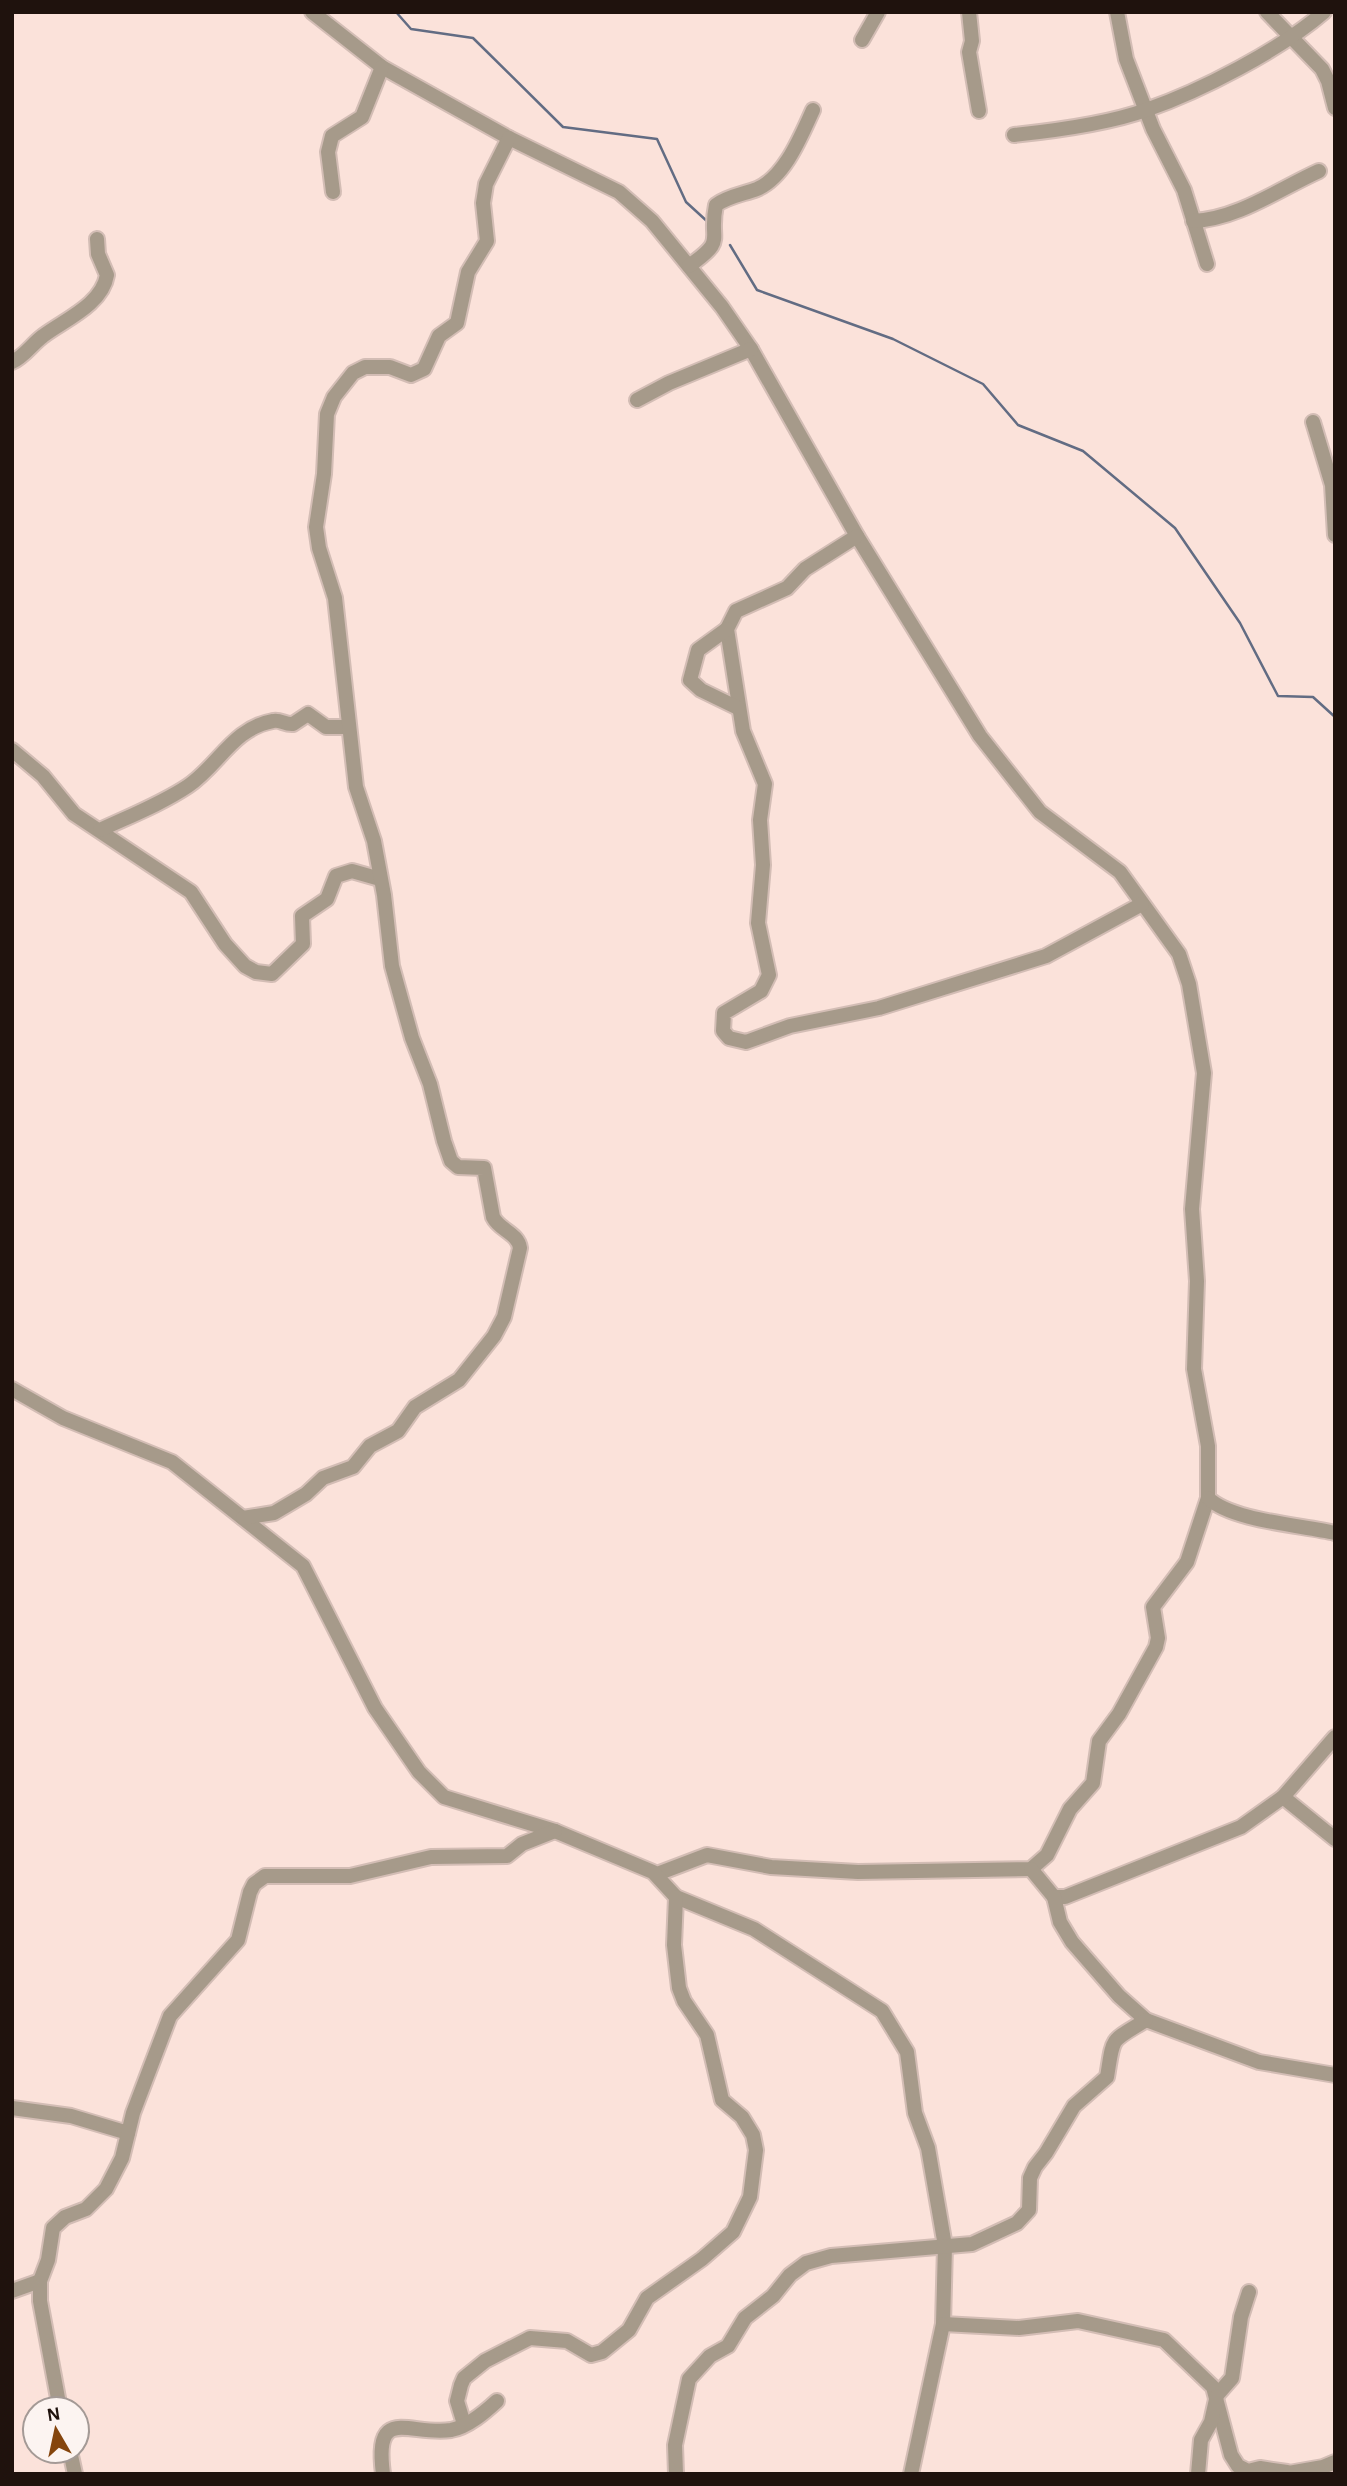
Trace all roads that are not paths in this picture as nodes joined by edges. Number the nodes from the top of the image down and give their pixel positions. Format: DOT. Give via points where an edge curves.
graph roads {
  1 [pos="312,12"];
  2 [pos="878,12"];
  3 [pos="969,12"];
  4 [pos="1117,12"];
  5 [pos="1267,12"];
  6 [pos="1324,12"];
  7 [pos="1293,37"];
  8 [pos="862,40"];
  9 [pos="382,66"];
  10 [pos="1335,108"];
  11 [pos="813,110"];
  12 [pos="979,111"];
  13 [pos="1145,111"];
  14 [pos="1014,135"];
  15 [pos="509,138"];
  16 [pos="1319,171"];
  17 [pos="334,192"];
  18 [pos="1193,221"];
  19 [pos="97,239"];
  20 [pos="1207,264"];
  21 [pos="689,266"];
  22 [pos="751,349"];
  23 [pos="12,362"];
  24 [pos="637,400"];
  25 [pos="1313,422"];
  26 [pos="1335,535"];
  27 [pos="856,536"];
  28 [pos="727,629"];
  29 [pos="738,708"];
  30 [pos="349,727"];
  31 [pos="12,750"];
  32 [pos="100,830"];
  33 [pos="380,879"];
  34 [pos="1142,904"];
  35 [pos="12,1389"];
  36 [pos="1208,1498"];
  37 [pos="243,1518"];
  38 [pos="1335,1533"];
  39 [pos="1335,1737"];
  40 [pos="1283,1797"];
  41 [pos="555,1831"];
  42 [pos="1335,1839"];
  43 [pos="1031,1869"];
  44 [pos="657,1874"];
  45 [pos="676,1896"];
  46 [pos="1054,1897"];
  47 [pos="1146,2020"];
  48 [pos="1335,2075"];
  49 [pos="12,2108"];
  50 [pos="128,2133"];
  51 [pos="945,2246"];
  52 [pos="40,2281"];
  53 [pos="12,2291"];
  54 [pos="1249,2292"];
  55 [pos="943,2324"];
  56 [pos="57,2395"];
  57 [pos="1217,2395"];
  58 [pos="497,2401"];
  59 [pos="464,2424"];
  60 [pos="1335,2462"];
  61 [pos="1285,2473"];
  62 [pos="383,2474"];
  63 [pos="676,2474"];
  64 [pos="911,2474"];
  65 [pos="1198,2474"];
  1 -- 9 [label="street"];
  2 -- 8 [label="street"];
  3 -- 12 [label="street" via="970,57"];
  4 -- 13 [label="street" via="1126,59"];
  5 -- 7 [label="street"];
  6 -- 7 [label="street"];
  7 -- 10 [label="street" via="1326,75"];
  7 -- 13 [label="street"];
  9 -- 15 [label="street"];
  9 -- 17 [label="street" via="362,117 332,136 328,152"];
  11 -- 21 [label="street" via="794,148 771,179 716,205 716,242"];
  13 -- 14 [label="street"];
  13 -- 18 [label="street" via="1184,190"];
  15 -- 21 [label="street" via="619,192 652,221"];
  15 -- 30 [label="street" via="486,184 487,241 468,272 457,323 439,336 420,373 365,367 342,386 327,414 316,538 335,598"];
  16 -- 18 [label="street" via="1242,209"];
  18 -- 20 [label="street"];
  19 -- 23 [label="street" via="107,275 100,291 66,323"];
  21 -- 22 [label="street"];
  22 -- 24 [label="street"];
  22 -- 27 [label="street"];
  25 -- 26 [label="street" via="1332,485"];
  27 -- 28 [label="street" via="805,569 787,588 736,611"];
  27 -- 34 [label="street" via="962,710 1011,778 1051,822 1121,872"];
  28 -- 29 [label="street"];
  28 -- 29 [label="street" via="698,650 690,680"];
  29 -- 34 [label="street" via="765,785 758,923 769,975 761,991 724,1013 723,1031 729,1038 746,1042 790,1026 879,1008 1024,963 1070,944"];
  30 -- 32 [label="street" via="326,727 308,714 293,724 276,720 254,727 230,742 187,786"];
  30 -- 33 [label="street" via="356,787 372,834"];
  31 -- 32 [label="street" via="43,776 75,814"];
  32 -- 33 [label="street" via="191,892 236,958 265,975 281,969 303,944 302,916 327,899 336,876 352,871"];
  33 -- 37 [label="street" via="391,966 448,1154 458,1167 484,1168 493,1217 516,1238 520,1248 504,1317 459,1380 415,1407 398,1431 370,1446 353,1467 323,1478 274,1513"];
  34 -- 36 [label="street" via="1171,940 1184,966 1202,1049 1204,1090 1192,1209 1197,1281 1194,1369 1208,1446"];
  35 -- 37 [label="street" via="63,1418 172,1462"];
  36 -- 38 [label="street" via="1221,1508"];
  36 -- 43 [label="street" via="1187,1562 1153,1607 1156,1647 1097,1746 1096,1779 1070,1809 1047,1855"];
  37 -- 41 [label="street" via="311,1577 375,1708 433,1788 459,1805"];
  39 -- 40 [label="street"];
  40 -- 42 [label="street"];
  40 -- 46 [label="street" via="1241,1827 1081,1893"];
  41 -- 44 [label="street"];
  41 -- 50 [label="street" via="507,1856 431,1857 350,1875 265,1876 250,1892 238,1940 170,2015"];
  43 -- 44 [label="street" via="858,1872 771,1867 707,1856"];
  43 -- 46 [label="street"];
  44 -- 45 [label="street"];
  45 -- 51 [label="street" via="754,1929 882,2011 907,2052 915,2113 928,2148"];
  45 -- 59 [label="street" via="674,1945 679,1988 707,2035 722,2101 742,2117 753,2135 756,2150 750,2197 733,2232 647,2298 629,2330 602,2352 591,2355 567,2341 530,2338 476,2366 464,2378 457,2400"];
  46 -- 47 [label="street" via="1060,1922 1072,1942"];
  47 -- 48 [label="street" via="1259,2062"];
  47 -- 51 [label="street" via="1116,2038 1107,2077 1074,2106 1034,2167 1024,2218 977,2243"];
  49 -- 50 [label="street" via="71,2116"];
  50 -- 52 [label="street" via="122,2158 106,2189 86,2209 65,2217 53,2228"];
  51 -- 55 [label="street"];
  51 -- 63 [label="street" via="831,2256 806,2263 790,2275 745,2318 728,2346 710,2356 689,2379 675,2445"];
  52 -- 53 [label="street"];
  52 -- 56 [label="street"];
  54 -- 57 [label="street" via="1231,2378"];
  55 -- 57 [label="street" via="1019,2328 1079,2321 1164,2340"];
  55 -- 64 [label="street"];
  57 -- 61 [label="street" via="1231,2455 1238,2466"];
  57 -- 65 [label="street" via="1201,2440"];
  58 -- 59 [label="street"];
  59 -- 62 [label="street" via="453,2430 406,2426 391,2430 380,2447"];
  60 -- 61 [label="street"];
}
